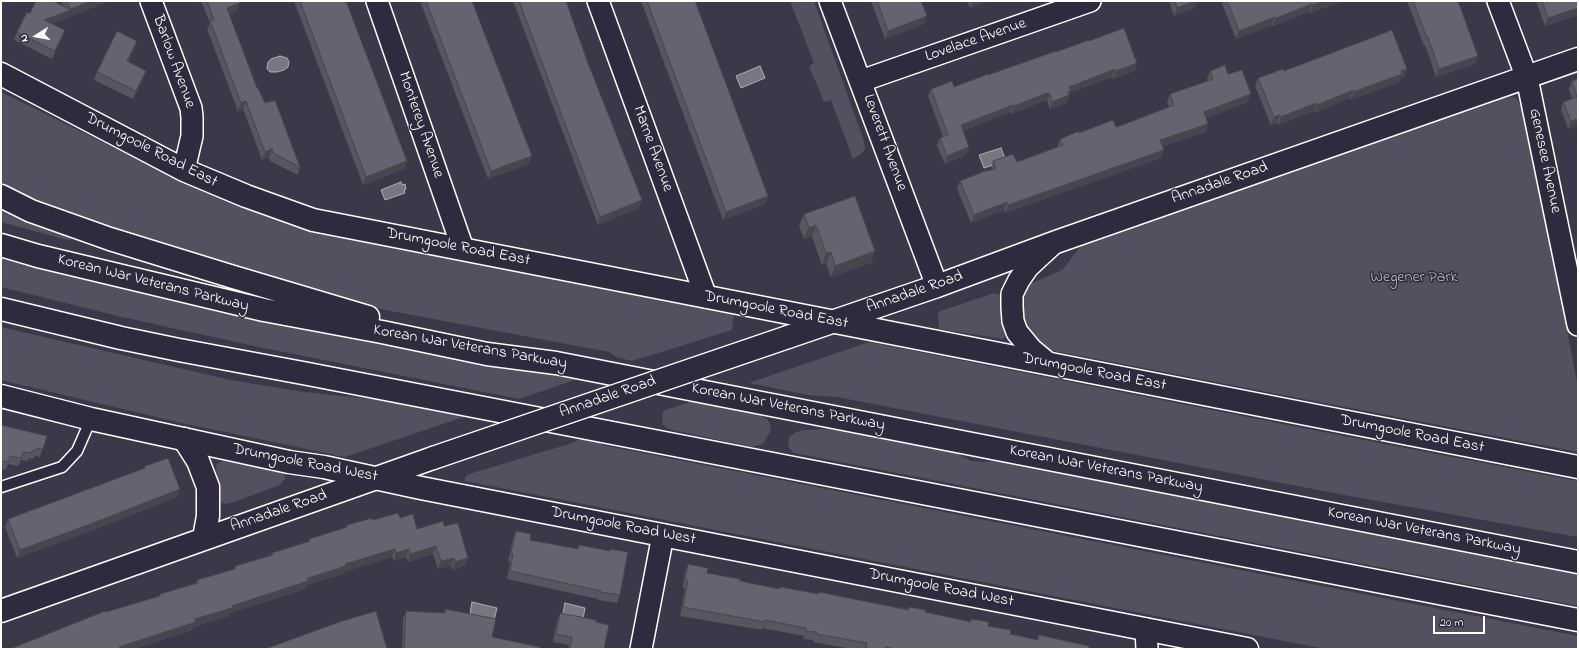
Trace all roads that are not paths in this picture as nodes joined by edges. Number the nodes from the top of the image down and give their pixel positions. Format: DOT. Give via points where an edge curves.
graph roads {
  1 [pos="151,1"];
  2 [pos="377,1"];
  3 [pos="598,1"];
  4 [pos="830,1"];
  5 [pos="1090,1"];
  6 [pos="1498,1"];
  7 [pos="1052,7"];
  8 [pos="1578,59"];
  9 [pos="1,74"];
  10 [pos="1527,78"];
  11 [pos="861,81"];
  12 [pos="184,170"];
  13 [pos="1,196"];
  14 [pos="1056,242"];
  15 [pos="1,245"];
  16 [pos="463,249"];
  17 [pos="937,286"];
  18 [pos="706,297"];
  19 [pos="1,309"];
  20 [pos="832,322"];
  21 [pos="1578,325"];
  22 [pos="556,363"];
  23 [pos="1049,364"];
  24 [pos="1,396"];
  25 [pos="92,418"];
  26 [pos="184,439"];
  27 [pos="1578,467"];
  28 [pos="374,478"];
  29 [pos="1,487"];
  30 [pos="663,535"];
  31 [pos="204,538"];
  32 [pos="1578,562"];
  33 [pos="2,611"];
  34 [pos="1578,620"];
  35 [pos="1147,639"];
  36 [pos="641,649"];
  37 [pos="1247,649"];
  1 -- 12 [label="street, Barlow Avenue" via="192,112 192,136"];
  2 -- 16 [label="street, Monterey Avenue"];
  3 -- 18 [label="street, Marne Avenue"];
  4 -- 11 [label="street, Leverett Avenue"];
  5 -- 7 [label="street, Lovelace Avenue"];
  6 -- 10 [label="street, Genesee Avenue"];
  7 -- 11 [label="street, Lovelace Avenue"];
  8 -- 10 [label="main road, Annadale Road"];
  9 -- 12 [label="main road, Drumgoole Road East"];
  10 -- 14 [label="main road, Annadale Road"];
  10 -- 21 [label="street, Genesee Avenue"];
  11 -- 17 [label="street, Leverett Avenue"];
  12 -- 16 [label="main road, Drumgoole Road East" via="313,220"];
  13 -- 22 [label="main road" via="31,211 78,228 238,278 400,325"];
  14 -- 17 [label="main road, Annadale Road"];
  14 -- 23 [label="street" via="1028,267 1012,294 1013,321 1017,332 1031,349"];
  15 -- 22 [label="main road, Korean War Veterans Parkway" via="264,310 487,354"];
  16 -- 18 [label="main road, Drumgoole Road East"];
  17 -- 20 [label="main road, Annadale Road"];
  18 -- 20 [label="main road, Drumgoole Road East"];
  19 -- 34 [label="main road" via="179,350"];
  20 -- 23 [label="main road, Drumgoole Road East"];
  20 -- 28 [label="main road, Annadale Road, bridge"];
  22 -- 32 [label="main road, Korean War Veterans Parkway"];
  23 -- 27 [label="main road, Drumgoole Road East"];
  24 -- 25 [label="main road, Drumgoole Road West"];
  25 -- 26 [label="main road, Drumgoole Road West"];
  25 -- 29 [label="lane" via="78,451 62,467"];
  26 -- 28 [label="main road, Drumgoole Road West"];
  26 -- 31 [label="main road" via="198,461 208,487 208,516"];
  28 -- 30 [label="main road, Drumgoole Road West"];
  28 -- 31 [label="main road, Annadale Road"];
  30 -- 35 [label="main road, Drumgoole Road West"];
  30 -- 36 [label="street"];
  31 -- 33 [label="main road, Annadale Road"];
  35 -- 37 [label="main road, Drumgoole Road West"];
}
